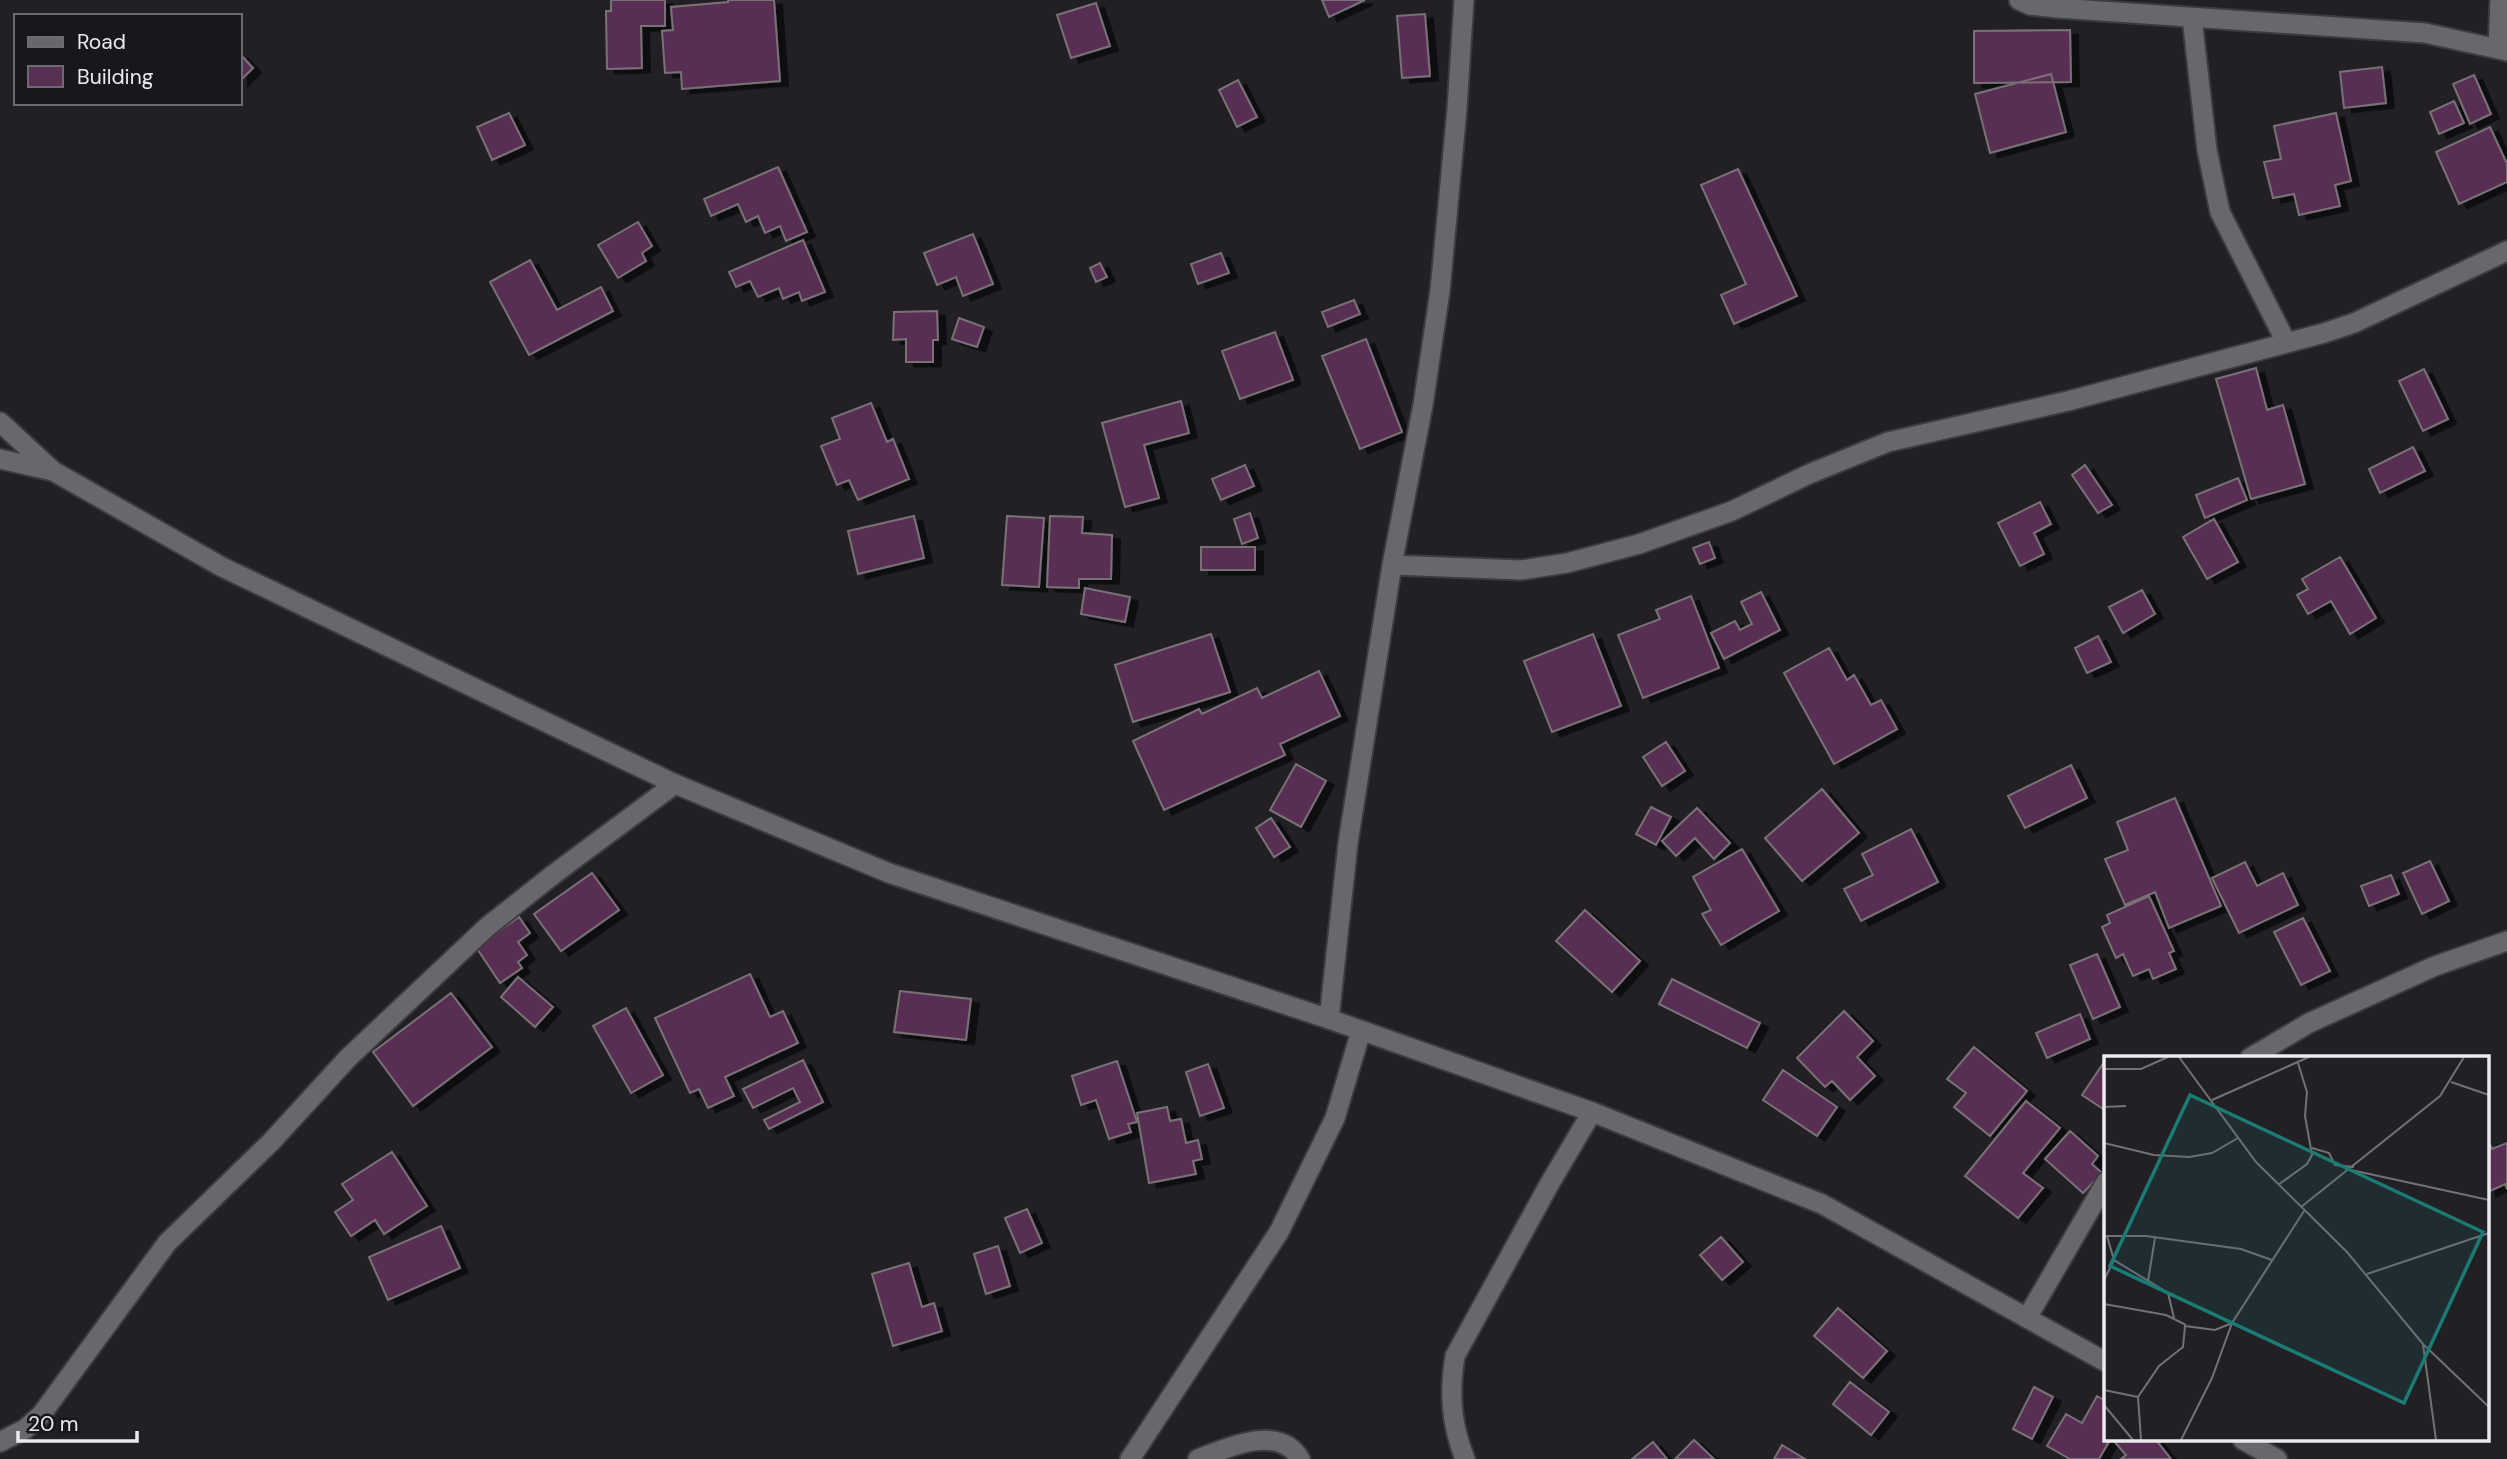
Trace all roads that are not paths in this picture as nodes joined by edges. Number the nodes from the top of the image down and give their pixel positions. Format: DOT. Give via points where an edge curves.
graph roads {
  1 [pos="1464,0"];
  2 [pos="2019,0"];
  3 [pos="2500,0"];
  4 [pos="2192,18"];
  5 [pos="2503,50"];
  6 [pos="2507,251"];
  7 [pos="2286,342"];
  8 [pos="0,422"];
  9 [pos="0,459"];
  10 [pos="53,471"];
  11 [pos="1392,565"];
  12 [pos="675,784"];
  13 [pos="2507,941"];
  14 [pos="1329,1019"];
  15 [pos="1361,1031"];
  16 [pos="2253,1056"];
  17 [pos="1592,1112"];
  18 [pos="2104,1185"];
  19 [pos="2027,1318"];
  20 [pos="2104,1361"];
  21 [pos="2247,1442"];
  22 [pos="0,1443"];
  23 [pos="1130,1459"];
  24 [pos="1198,1459"];
  25 [pos="1300,1459"];
  26 [pos="1465,1459"];
  27 [pos="2277,1459"];
  1 -- 11 [label="street" via="1440,291"];
  2 -- 4 [label="street" via="2057,8"];
  3 -- 5 [label="street"];
  4 -- 5 [label="street" via="2425,33"];
  4 -- 7 [label="street" via="2207,150 2220,212"];
  6 -- 7 [label="street" via="2354,323"];
  7 -- 11 [label="street" via="2068,401 1888,442 1732,511 1639,544 1567,563 1521,570"];
  8 -- 10 [label="street"];
  9 -- 10 [label="street"];
  10 -- 12 [label="street" via="222,567"];
  11 -- 14 [label="street" via="1348,843"];
  12 -- 14 [label="street" via="889,873"];
  12 -- 22 [label="street" via="487,928 348,1058 271,1142 167,1243 41,1415"];
  13 -- 16 [label="street" via="2435,966 2321,1017"];
  14 -- 15 [label="street"];
  15 -- 17 [label="street"];
  15 -- 23 [label="street" via="1335,1118 1279,1231"];
  17 -- 19 [label="street" via="1822,1204"];
  17 -- 26 [label="street" via="1455,1356 1450,1387 1456,1436"];
  18 -- 19 [label="street"];
  19 -- 20 [label="street"];
  21 -- 27 [label="street"];
  24 -- 25 [label="street" via="1261,1440 1280,1442"];
}
